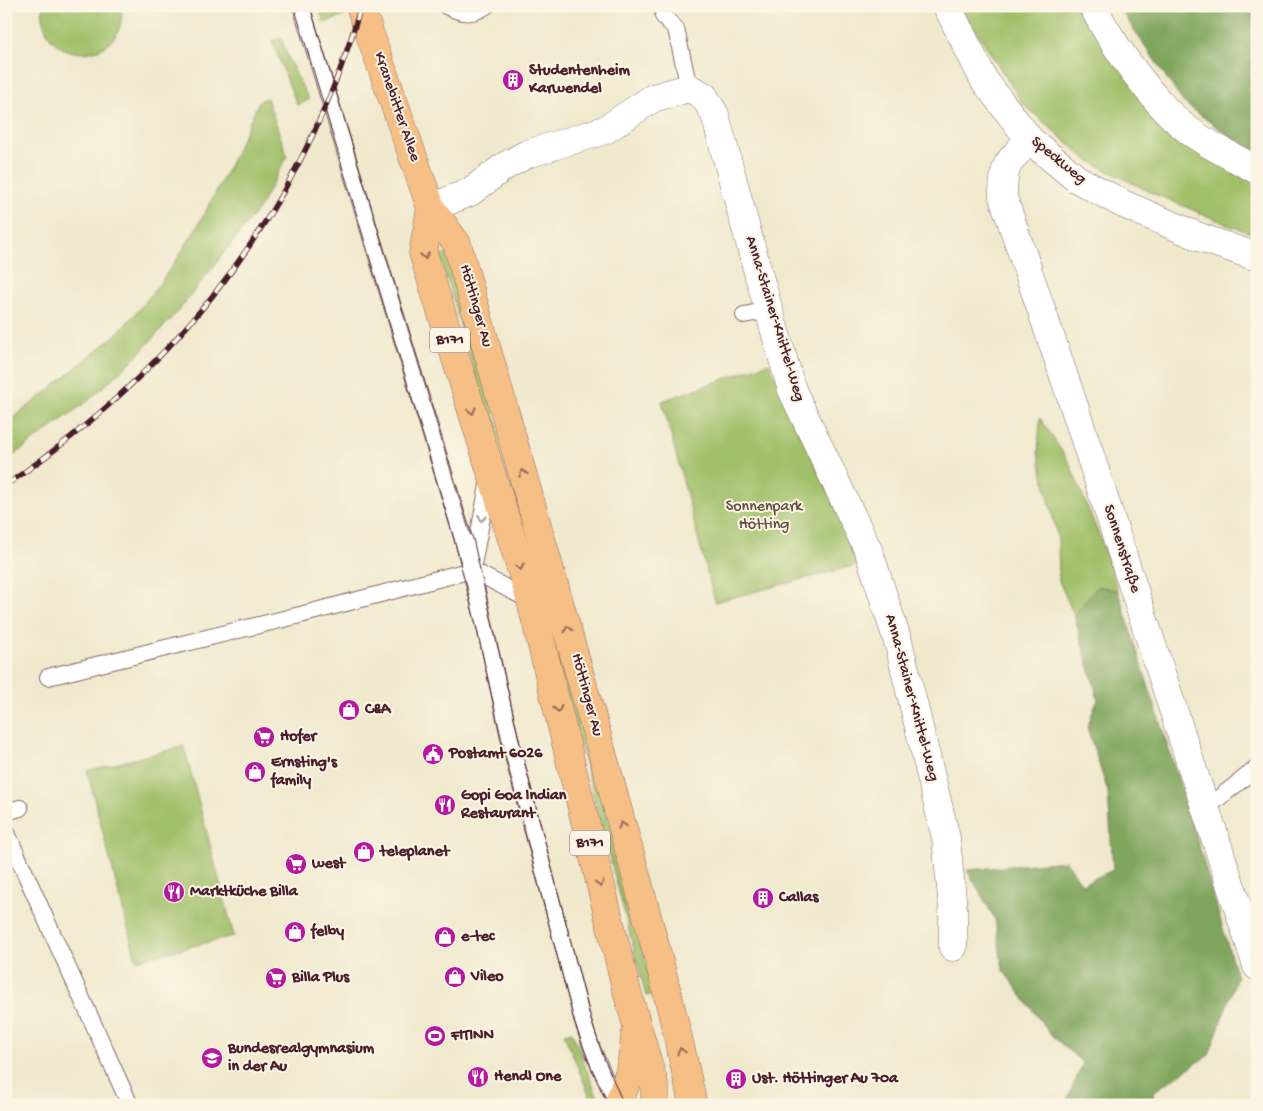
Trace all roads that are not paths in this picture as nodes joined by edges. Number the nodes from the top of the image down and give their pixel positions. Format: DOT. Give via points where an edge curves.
graph roads {
  1 [pos="301,6"];
  2 [pos="360,6"];
  3 [pos="446,6"];
  4 [pos="486,6"];
  5 [pos="947,6"];
  6 [pos="1093,6"];
  7 [pos="663,16"];
  8 [pos="689,88"];
  9 [pos="1030,140"];
  10 [pos="1257,170"];
  11 [pos="431,208"];
  12 [pos="1257,257"];
  13 [pos="491,470"];
  14 [pos="472,570"];
  15 [pos="531,601"];
  16 [pos="48,677"];
  17 [pos="1257,768"];
  18 [pos="1206,808"];
  19 [pos="6,831"];
  20 [pos="1251,925"];
  21 [pos="953,947"];
  22 [pos="1257,966"];
  23 [pos="636,1024"];
  24 [pos="692,1103"];
  25 [pos="130,1105"];
  26 [pos="617,1105"];
  27 [pos="655,1105"];
  1 -- 14 [label="lane"];
  2 -- 11 [label="main road, Kranebitter Allee / B171"];
  3 -- 4 [label="lane" via="459,12 477,12"];
  5 -- 9 [label="street, Speckweg" via="984,80"];
  6 -- 10 [label="street" via="1132,68 1172,116 1188,130"];
  7 -- 8 [label="lane" via="676,30"];
  8 -- 11 [label="street" via="653,98 605,130 527,154 470,192"];
  8 -- 21 [label="street, Anna-Stainer-Knittel-Weg" via="704,96 715,115 756,313 869,552 899,644 946,838"];
  9 -- 12 [label="street, Speckweg" via="1077,179 1123,204 1202,238"];
  9 -- 18 [label="street, Sonnenstraße" via="1010,159 1003,176 1003,197"];
  11 -- 13 [label="main road, Höttinger Au / B171, one-way" via="423,253"];
  24 -- 11 [label="main road, Höttinger Au / B171, one-way" via="649,922 457,244"];
  13 -- 14 [label="lane, one-way"];
  13 -- 15 [label="main road, Höttinger Au / B171, one-way"];
  14 -- 15 [label="lane"];
  14 -- 16 [label="lane"];
  14 -- 26 [label="lane" via="514,755 581,1012 592,1049"];
  15 -- 23 [label="main road, Höttinger Au / B171, one-way"];
  17 -- 18 [label="lane"];
  18 -- 20 [label="street, Sonnenstraße"];
  19 -- 25 [label="lane"];
  20 -- 22 [label="street, Sonnenstraße"];
  23 -- 26 [label="main road" via="628,1082"];
  23 -- 27 [label="main road, Höttinger Au / B171" via="655,1087"];
}
